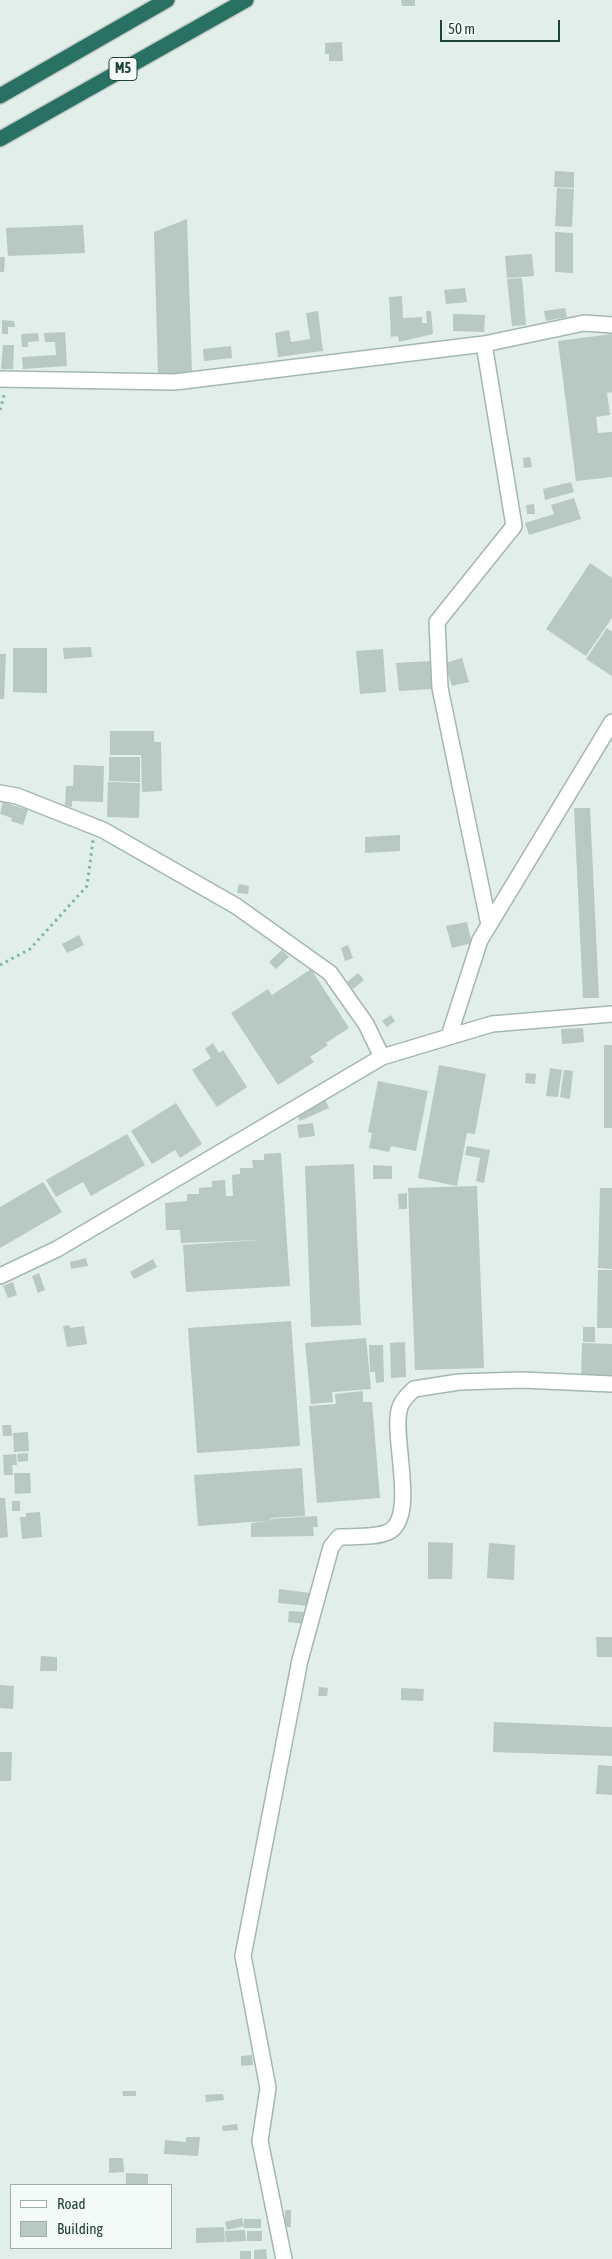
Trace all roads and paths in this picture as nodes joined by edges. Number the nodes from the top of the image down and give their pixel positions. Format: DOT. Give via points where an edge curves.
graph roads {
  1 [pos="167,0"];
  2 [pos="246,0"];
  3 [pos="0,96"];
  4 [pos="0,139"];
  5 [pos="612,325"];
  6 [pos="484,344"];
  7 [pos="0,379"];
  8 [pos="612,722"];
  9 [pos="0,793"];
  10 [pos="95,827"];
  11 [pos="489,925"];
  12 [pos="0,965"];
  13 [pos="612,1014"];
  14 [pos="449,1036"];
  15 [pos="382,1057"];
  16 [pos="0,1276"];
  17 [pos="612,1384"];
  18 [pos="284,2259"];
  1 -- 3 [label="highway, M5"];
  2 -- 4 [label="highway, M5"];
  5 -- 6 [label="street" via="584,323"];
  6 -- 7 [label="street" via="175,382"];
  6 -- 11 [label="street" via="514,526 437,622 440,688"];
  8 -- 11 [label="street"];
  9 -- 10 [label="street" via="17,796"];
  10 -- 12 [label="path" via="87,886 30,948"];
  10 -- 15 [label="street" via="236,906 330,973 366,1024"];
  11 -- 14 [label="street" via="480,940"];
  13 -- 14 [label="street" via="492,1024"];
  14 -- 15 [label="street"];
  15 -- 16 [label="street" via="57,1249"];
  17 -- 18 [label="street" via="522,1380 459,1382 414,1389 400,1407 402,1499 397,1523 390,1531 380,1534 339,1538 331,1547 300,1660 243,1956 268,2088 260,2141"];
}
